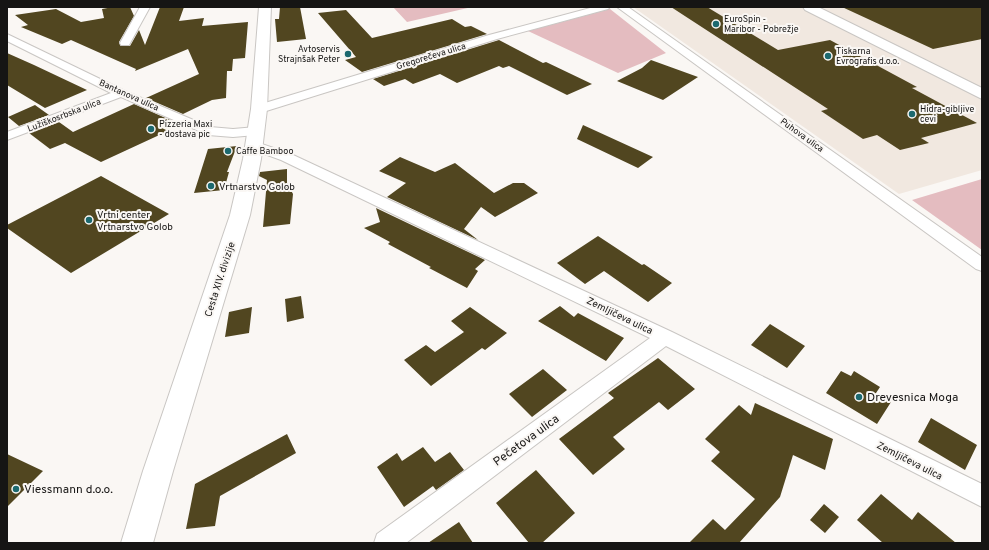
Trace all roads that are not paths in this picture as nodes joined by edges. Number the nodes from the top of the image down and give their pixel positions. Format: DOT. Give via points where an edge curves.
graph roads {
  1 [pos="145,7"];
  2 [pos="265,7"];
  3 [pos="606,7"];
  4 [pos="622,7"];
  5 [pos="809,7"];
  6 [pos="7,38"];
  7 [pos="125,43"];
  8 [pos="121,93"];
  9 [pos="982,94"];
  10 [pos="259,109"];
  11 [pos="7,136"];
  12 [pos="254,138"];
  13 [pos="982,265"];
  14 [pos="666,337"];
  15 [pos="982,496"];
  16 [pos="137,543"];
  17 [pos="386,543"];
  1 -- 7 [label="street"];
  2 -- 10 [label="street, Cesta XIV. divizije"];
  3 -- 10 [label="street, Gregorečeva ulica" via="493,37"];
  4 -- 13 [label="street, Puhova ulica"];
  5 -- 9 [label="street"];
  6 -- 8 [label="street, Bantanova ulica"];
  8 -- 11 [label="street, Lužiškosrbska ulica"];
  8 -- 12 [label="street, Bantanova ulica" via="208,130"];
  10 -- 12 [label="street, Cesta XIV. divizije"];
  12 -- 14 [label="street, Zemljičeva ulica" via="286,158"];
  12 -- 16 [label="street, Cesta XIV. divizije" via="240,215"];
  14 -- 15 [label="street, Zemljičeva ulica"];
  14 -- 17 [label="street, Pečetova ulica"];
}
